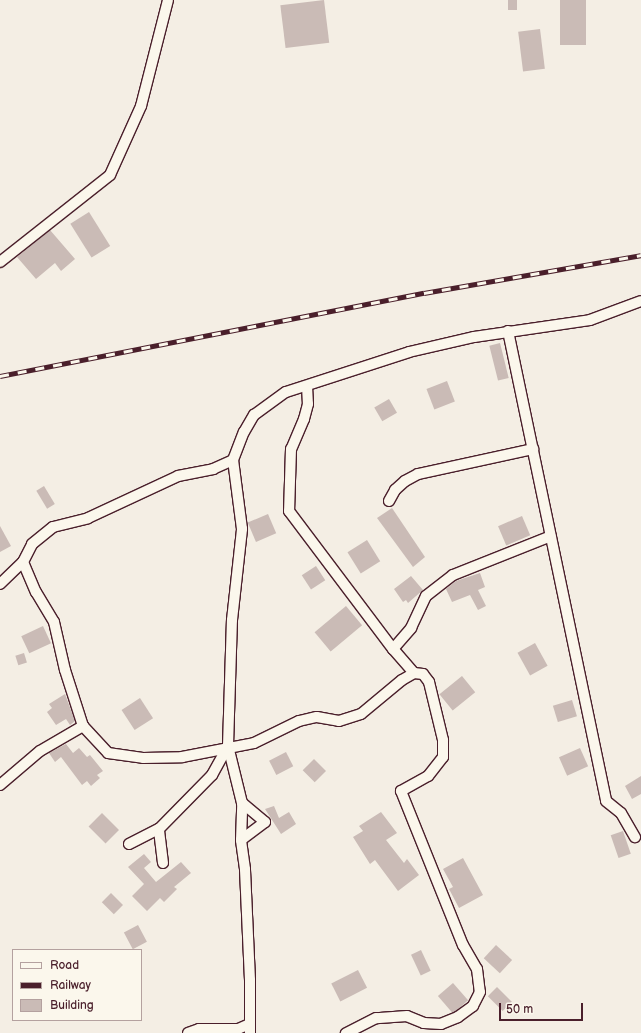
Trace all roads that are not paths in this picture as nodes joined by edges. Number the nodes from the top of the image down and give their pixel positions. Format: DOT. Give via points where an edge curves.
graph roads {
  1 [pos="168,0"];
  2 [pos="0,262"];
  3 [pos="641,302"];
  4 [pos="508,331"];
  5 [pos="307,386"];
  6 [pos="533,449"];
  7 [pos="233,460"];
  8 [pos="389,501"];
  9 [pos="551,536"];
  10 [pos="23,562"];
  11 [pos="0,584"];
  12 [pos="392,649"];
  13 [pos="414,673"];
  14 [pos="83,726"];
  15 [pos="228,746"];
  16 [pos="0,785"];
  17 [pos="242,803"];
  18 [pos="159,829"];
  19 [pos="636,837"];
  20 [pos="241,840"];
  21 [pos="130,844"];
  22 [pos="164,863"];
  23 [pos="250,1028"];
  24 [pos="188,1033"];
  25 [pos="346,1033"];
  1 -- 2 [label="street" via="141,106 110,175"];
  3 -- 4 [label="street" via="590,320"];
  4 -- 5 [label="street" via="409,352"];
  4 -- 6 [label="street"];
  5 -- 7 [label="street" via="286,392 254,415"];
  5 -- 12 [label="street" via="306,411 291,448 289,511"];
  6 -- 8 [label="street" via="418,474 395,490"];
  6 -- 9 [label="street"];
  7 -- 10 [label="street" via="213,470 178,476 88,518 53,527 32,544"];
  7 -- 15 [label="street" via="242,529 232,620"];
  9 -- 12 [label="street" via="453,575 441,583 426,596 411,628"];
  9 -- 19 [label="street" via="606,801 621,813"];
  10 -- 11 [label="street"];
  10 -- 14 [label="street" via="36,592 54,622 65,670"];
  12 -- 13 [label="street"];
  13 -- 15 [label="street" via="361,714 339,721 317,717 299,721 254,743"];
  13 -- 25 [label="street" via="423,674 429,682 443,740 443,757 428,776 400,791 463,945 477,969 480,992 472,1006 458,1017 441,1024 424,1023 407,1016 376,1018"];
  14 -- 15 [label="street" via="108,753 143,758 182,757"];
  14 -- 16 [label="street" via="40,751"];
  15 -- 17 [label="street"];
  15 -- 18 [label="street" via="212,774"];
  17 -- 20 [label="street"];
  17 -- 20 [label="street" via="266,822"];
  18 -- 21 [label="street"];
  18 -- 22 [label="street"];
  20 -- 23 [label="street" via="246,885"];
  23 -- 24 [label="street" via="199,1029"];
}
